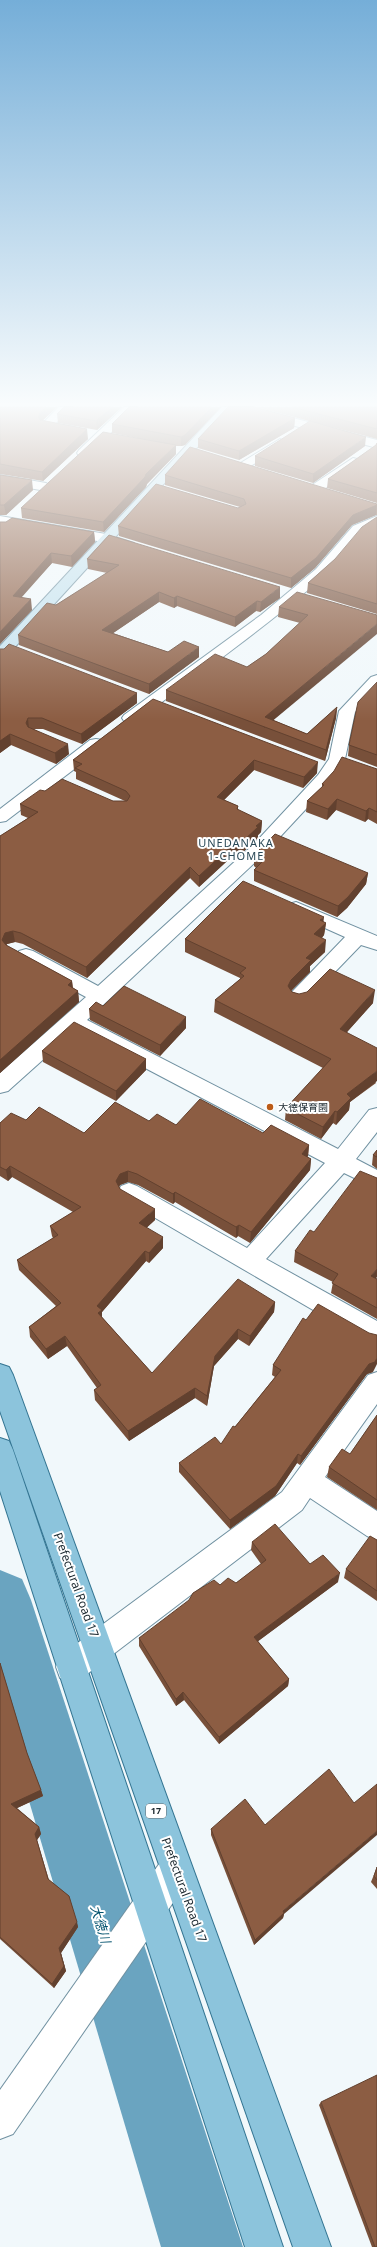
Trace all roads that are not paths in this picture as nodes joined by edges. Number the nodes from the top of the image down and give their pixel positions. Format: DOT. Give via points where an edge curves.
graph roads {
  1 [pos="20,512"];
  2 [pos="130,512"];
  3 [pos="377,520"];
  4 [pos="3,524"];
  5 [pos="106,538"];
  6 [pos="143,550"];
  7 [pos="8,648"];
  8 [pos="377,680"];
  9 [pos="53,777"];
  10 [pos="73,786"];
  11 [pos="0,817"];
  12 [pos="278,900"];
  13 [pos="358,936"];
  14 [pos="377,944"];
  15 [pos="15,950"];
  16 [pos="101,996"];
  17 [pos="298,998"];
  18 [pos="73,1021"];
  19 [pos="0,1084"];
  20 [pos="377,1116"];
  21 [pos="341,1161"];
  22 [pos="377,1180"];
  23 [pos="129,1192"];
  24 [pos="249,1261"];
  25 [pos="377,1334"];
  26 [pos="0,1375"];
  27 [pos="377,1383"];
  28 [pos="0,1450"];
  29 [pos="307,1480"];
  30 [pos="377,1527"];
  31 [pos="98,1648"];
  32 [pos="71,1667"];
  33 [pos="176,1869"];
  34 [pos="149,1904"];
  35 [pos="0,2121"];
  36 [pos="264,2247"];
  37 [pos="312,2247"];
  1 -- 4 [label="street"];
  2 -- 5 [label="main road"];
  3 -- 9 [label="street" via="350,536 321,572 266,618 114,730 77,750"];
  4 -- 5 [label="street"];
  5 -- 6 [label="street"];
  5 -- 7 [label="main road"];
  8 -- 16 [label="street" via="347,711 333,765 326,777 259,849 234,881"];
  9 -- 10 [label="street"];
  9 -- 11 [label="street"];
  12 -- 13 [label="street"];
  13 -- 14 [label="street"];
  13 -- 17 [label="street"];
  15 -- 16 [label="street"];
  16 -- 18 [label="street"];
  18 -- 19 [label="street"];
  18 -- 21 [label="street"];
  20 -- 21 [label="street"];
  21 -- 22 [label="street"];
  21 -- 24 [label="street"];
  23 -- 24 [label="street"];
  24 -- 25 [label="street"];
  26 -- 31 [label="main road, Prefectural Road 17 / 17"];
  27 -- 29 [label="street"];
  28 -- 32 [label="main road"];
  29 -- 30 [label="street"];
  29 -- 31 [label="street" via="292,1501"];
  31 -- 32 [label="street"];
  31 -- 33 [label="main road, Prefectural Road 17 / 17"];
  32 -- 34 [label="main road"];
  33 -- 34 [label="street"];
  33 -- 37 [label="main road, Prefectural Road 17 / 17"];
  34 -- 35 [label="street"];
  34 -- 36 [label="main road"];
}
